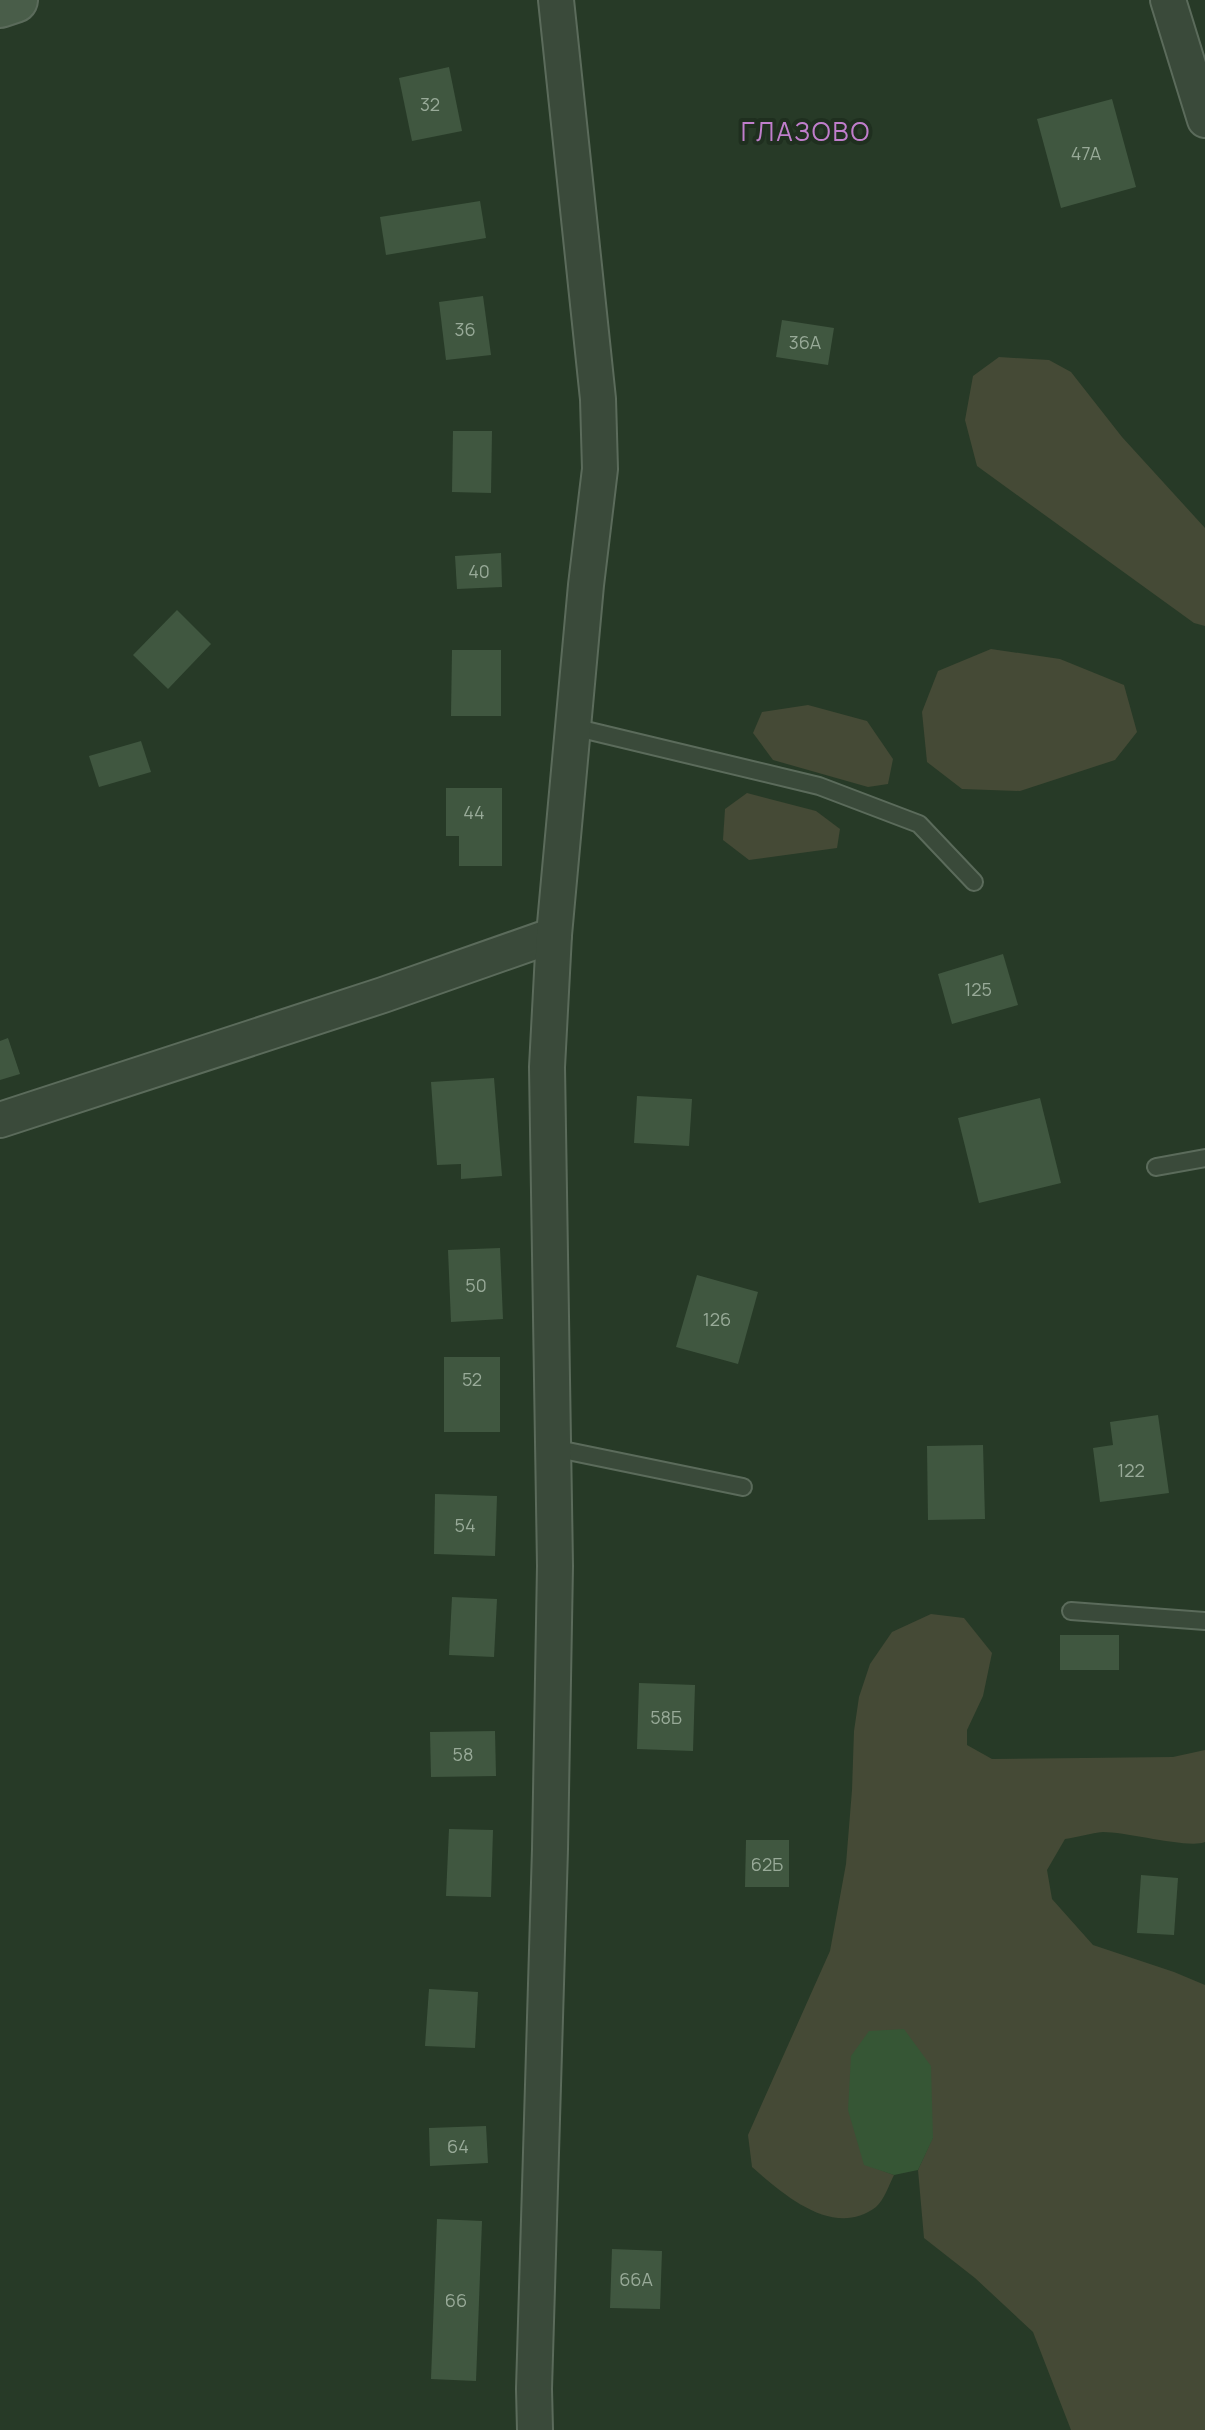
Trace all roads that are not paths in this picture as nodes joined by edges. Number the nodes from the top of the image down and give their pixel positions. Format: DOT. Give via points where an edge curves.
graph roads {
  1 [pos="15,0"];
  2 [pos="556,0"];
  3 [pos="1168,0"];
  4 [pos="0,5"];
  5 [pos="1205,120"];
  6 [pos="573,727"];
  7 [pos="974,882"];
  8 [pos="554,935"];
  9 [pos="0,1120"];
  10 [pos="1205,1158"];
  11 [pos="1156,1167"];
  12 [pos="553,1448"];
  13 [pos="743,1487"];
  14 [pos="1071,1611"];
  15 [pos="1205,1621"];
  16 [pos="535,2430"];
  1 -- 4 [label="street"];
  2 -- 6 [label="street" via="598,399 600,469"];
  3 -- 5 [label="street"];
  6 -- 7 [label="lane" via="819,786 919,824"];
  6 -- 8 [label="street"];
  8 -- 9 [label="street"];
  8 -- 12 [label="street" via="547,1067"];
  10 -- 11 [label="lane"];
  12 -- 13 [label="lane"];
  12 -- 16 [label="street" via="551,1833"];
  14 -- 15 [label="lane"];
}
